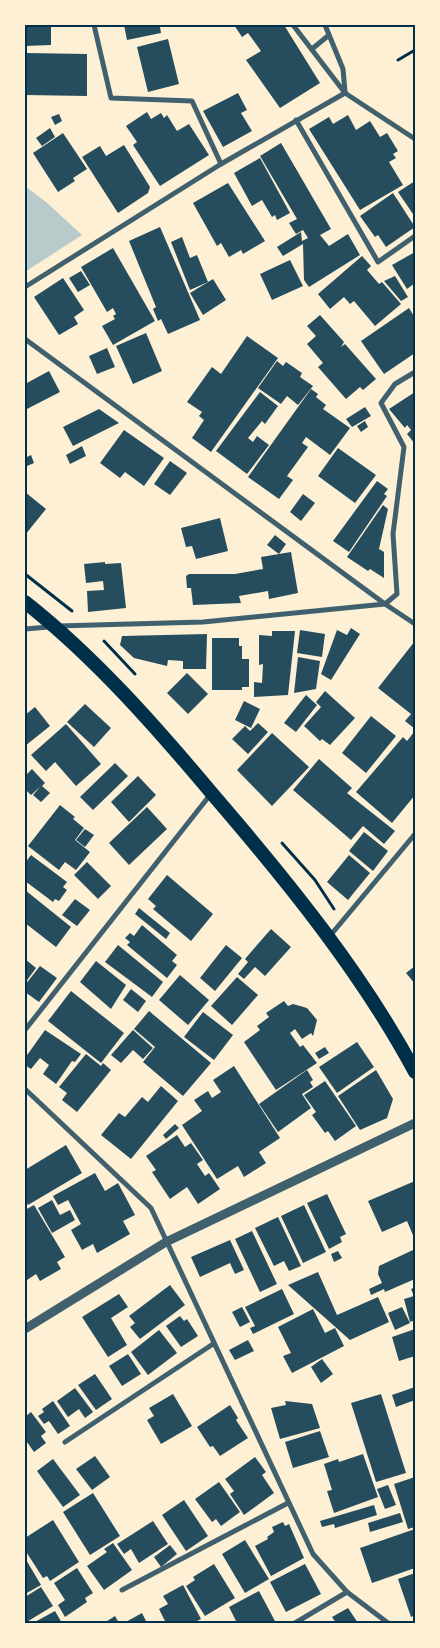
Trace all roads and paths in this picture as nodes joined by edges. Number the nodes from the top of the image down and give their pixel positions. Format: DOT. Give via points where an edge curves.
graph roads {
  1 [pos="94,25"];
  2 [pos="293,25"];
  3 [pos="325,25"];
  4 [pos="329,35"];
  5 [pos="312,49"];
  6 [pos="415,50"];
  7 [pos="398,60"];
  8 [pos="345,93"];
  9 [pos="296,120"];
  10 [pos="415,139"];
  11 [pos="222,164"];
  12 [pos="415,236"];
  13 [pos="25,287"];
  14 [pos="25,339"];
  15 [pos="415,372"];
  16 [pos="25,602"];
  17 [pos="384,604"];
  18 [pos="415,624"];
  19 [pos="56,626"];
  20 [pos="25,629"];
  21 [pos="212,793"];
  22 [pos="415,834"];
  23 [pos="328,938"];
  24 [pos="25,1030"];
  25 [pos="415,1072"];
  26 [pos="25,1089"];
  27 [pos="415,1123"];
  28 [pos="166,1242"];
  29 [pos="25,1329"];
  30 [pos="214,1344"];
  31 [pos="64,1442"];
  32 [pos="288,1502"];
  33 [pos="122,1590"];
  34 [pos="347,1592"];
  35 [pos="294,1623"];
  36 [pos="388,1623"];
  1 -- 11 [label="street" via="111,98 192,101"];
  2 -- 5 [label="street"];
  3 -- 4 [label="street"];
  4 -- 5 [label="street"];
  4 -- 8 [label="street" via="343,69"];
  5 -- 8 [label="street"];
  6 -- 7 [label="path"];
  8 -- 9 [label="street"];
  8 -- 10 [label="street"];
  9 -- 11 [label="street"];
  9 -- 12 [label="street" via="378,262"];
  11 -- 13 [label="street"];
  14 -- 17 [label="street"];
  15 -- 17 [label="street" via="395,384 381,403 404,446 393,534 397,594"];
  16 -- 19 [label="highway"];
  17 -- 18 [label="street"];
  17 -- 19 [label="street" via="203,622"];
  19 -- 20 [label="street"];
  19 -- 21 [label="highway" via="166,739"];
  21 -- 23 [label="highway"];
  21 -- 24 [label="street"];
  22 -- 23 [label="street"];
  23 -- 25 [label="highway" via="395,1035"];
  26 -- 28 [label="street" via="151,1208"];
  27 -- 28 [label="street"];
  28 -- 29 [label="street"];
  28 -- 30 [label="street"];
  30 -- 31 [label="street"];
  30 -- 32 [label="street"];
  32 -- 33 [label="street"];
  32 -- 34 [label="street" via="313,1554"];
  34 -- 35 [label="street"];
  34 -- 36 [label="street"];
}
